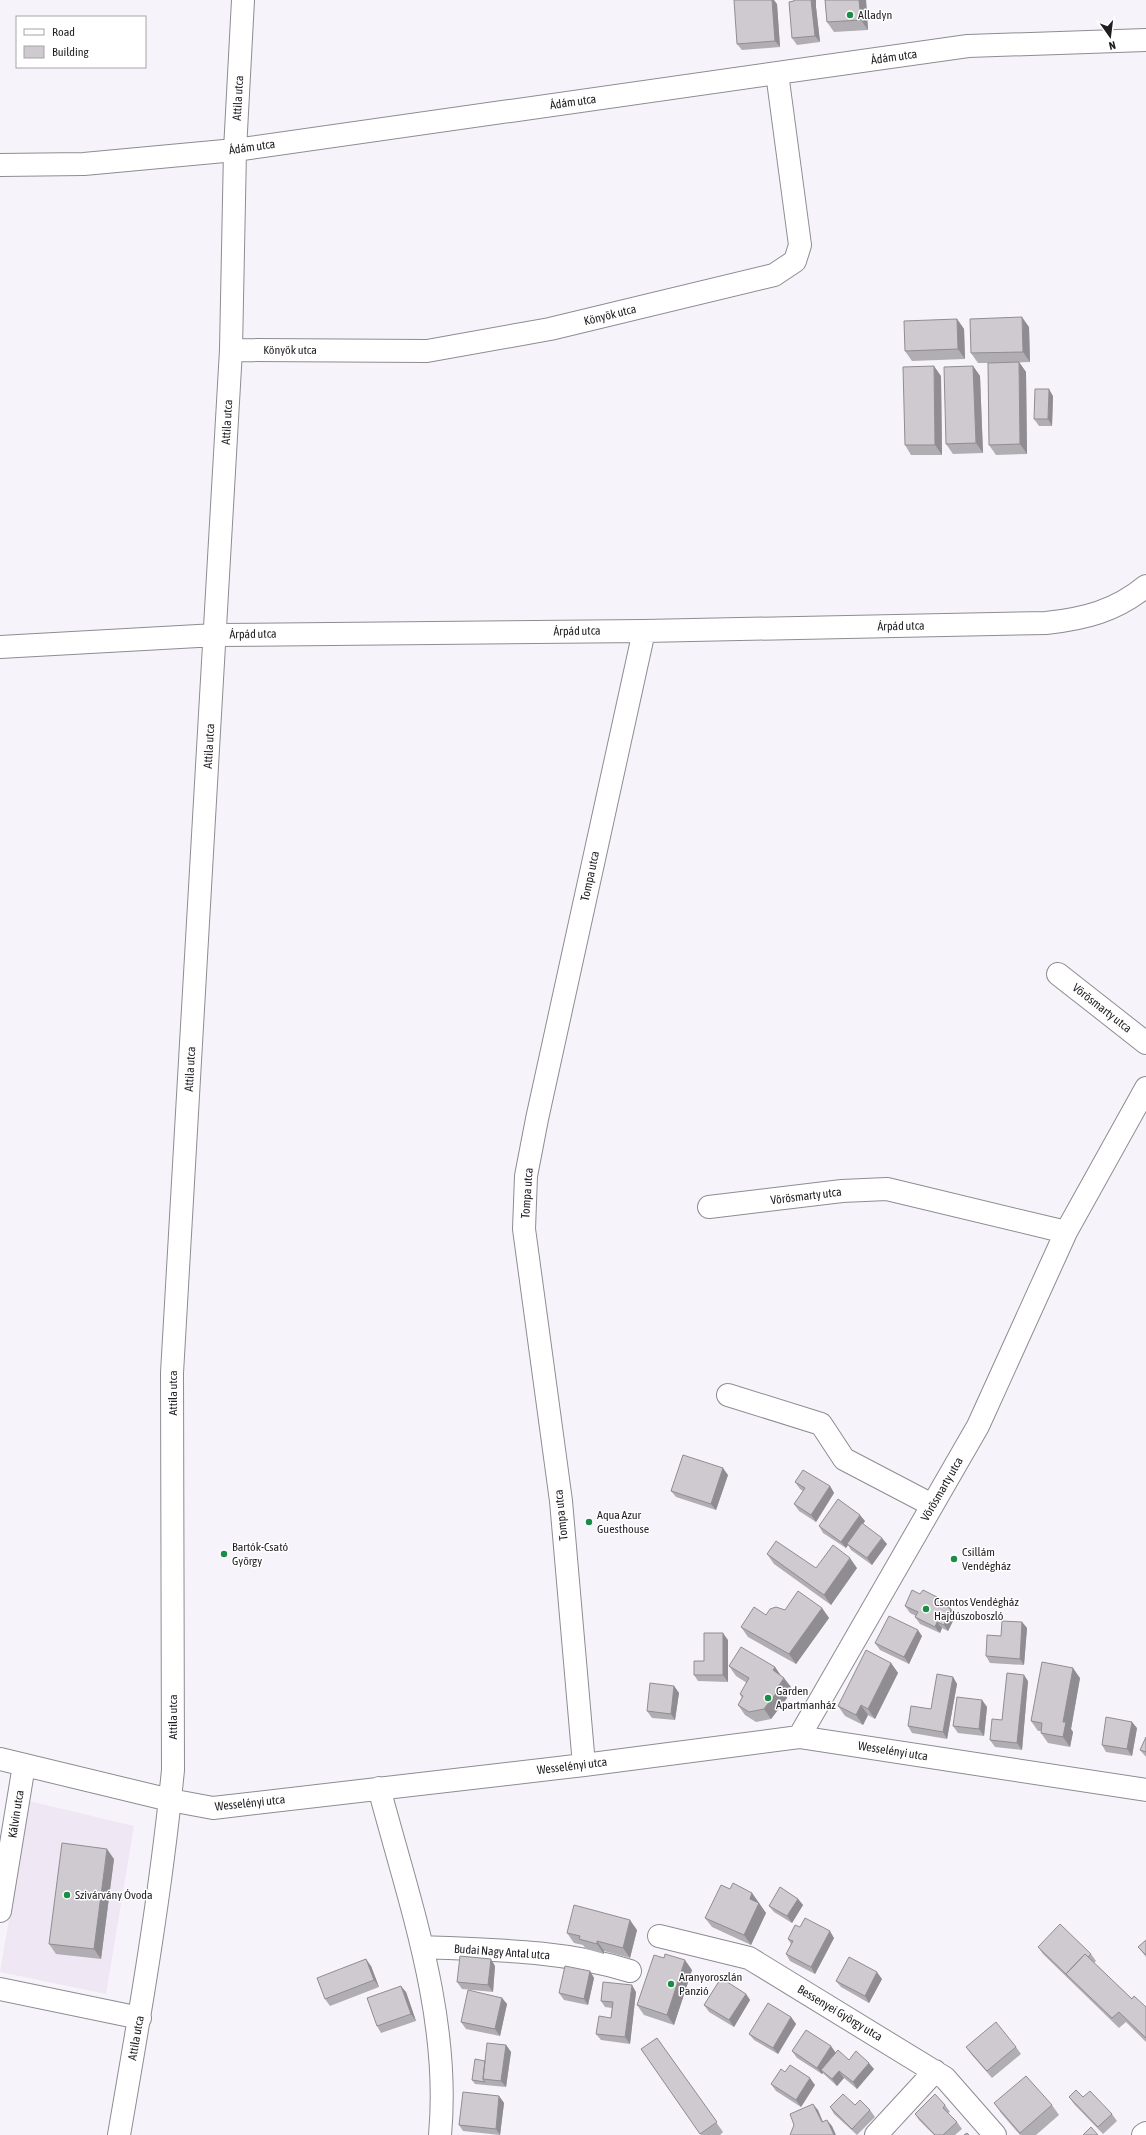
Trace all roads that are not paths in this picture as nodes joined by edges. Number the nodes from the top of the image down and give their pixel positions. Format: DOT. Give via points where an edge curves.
graph roads {
  1 [pos="244,0"];
  2 [pos="1146,40"];
  3 [pos="777,73"];
  4 [pos="235,150"];
  5 [pos="0,164"];
  6 [pos="230,350"];
  7 [pos="1146,586"];
  8 [pos="644,630"];
  9 [pos="216,635"];
  10 [pos="0,647"];
  11 [pos="1058,974"];
  12 [pos="1146,1043"];
  13 [pos="1146,1088"];
  14 [pos="709,1207"];
  15 [pos="1066,1232"];
  16 [pos="728,1395"];
  17 [pos="932,1505"];
  18 [pos="799,1737"];
  19 [pos="0,1759"];
  20 [pos="24,1765"];
  21 [pos="584,1765"];
  22 [pos="379,1788"];
  23 [pos="1146,1790"];
  24 [pos="170,1800"];
  25 [pos="0,1911"];
  26 [pos="659,1936"];
  27 [pos="422,1947"];
  28 [pos="630,1971"];
  29 [pos="0,1989"];
  30 [pos="140,2018"];
  31 [pos="935,2072"];
  32 [pos="1146,2133"];
  33 [pos="118,2135"];
  34 [pos="440,2135"];
  35 [pos="876,2135"];
  36 [pos="995,2135"];
  37 [pos="1143,2135"];
  1 -- 4 [label="street, Attila utca"];
  2 -- 3 [label="street, Ádám utca" via="968,46"];
  3 -- 4 [label="street, Ádám utca"];
  3 -- 6 [label="street, Könyök utca" via="800,245 795,261 774,275 550,330 427,351"];
  4 -- 5 [label="street, Ádám utca" via="84,164"];
  4 -- 6 [label="street, Attila utca"];
  6 -- 9 [label="street, Attila utca"];
  7 -- 8 [label="street, Árpád utca" via="1117,607 1099,614 1079,620 1046,623"];
  8 -- 9 [label="street, Árpád utca"];
  8 -- 21 [label="street, Tompa utca" via="526,1176 524,1229 561,1501"];
  9 -- 10 [label="street, Árpád utca"];
  9 -- 24 [label="street, Attila utca" via="172,1373 173,1754"];
  11 -- 12 [label="street, Vörösmarty utca"];
  13 -- 15 [label="street, Vörösmarty utca"];
  14 -- 15 [label="street, Vörösmarty utca" via="842,1191 887,1189"];
  15 -- 17 [label="street, Vörösmarty utca" via="978,1426"];
  16 -- 17 [label="street" via="821,1424 844,1459"];
  17 -- 18 [label="street, Vörösmarty utca"];
  18 -- 21 [label="street, Wesselényi utca"];
  18 -- 23 [label="street, Wesselényi utca"];
  19 -- 20 [label="street, Wesselényi utca"];
  20 -- 24 [label="street, Wesselényi utca"];
  20 -- 25 [label="street, Kálvin utca"];
  21 -- 22 [label="street, Wesselényi utca"];
  22 -- 24 [label="street, Wesselényi utca" via="213,1808"];
  22 -- 27 [label="street"];
  24 -- 30 [label="street, Attila utca"];
  26 -- 31 [label="street, Bessenyei György utca" via="749,1958"];
  27 -- 28 [label="street, Budai Nagy Antal utca" via="532,1952 616,1966"];
  27 -- 34 [label="street" via="439,2031"];
  29 -- 30 [label="street"];
  30 -- 33 [label="street, Attila utca"];
  31 -- 35 [label="street"];
  31 -- 36 [label="street, Bessenyei György utca" via="945,2078"];
  32 -- 37 [label="street"];
}
